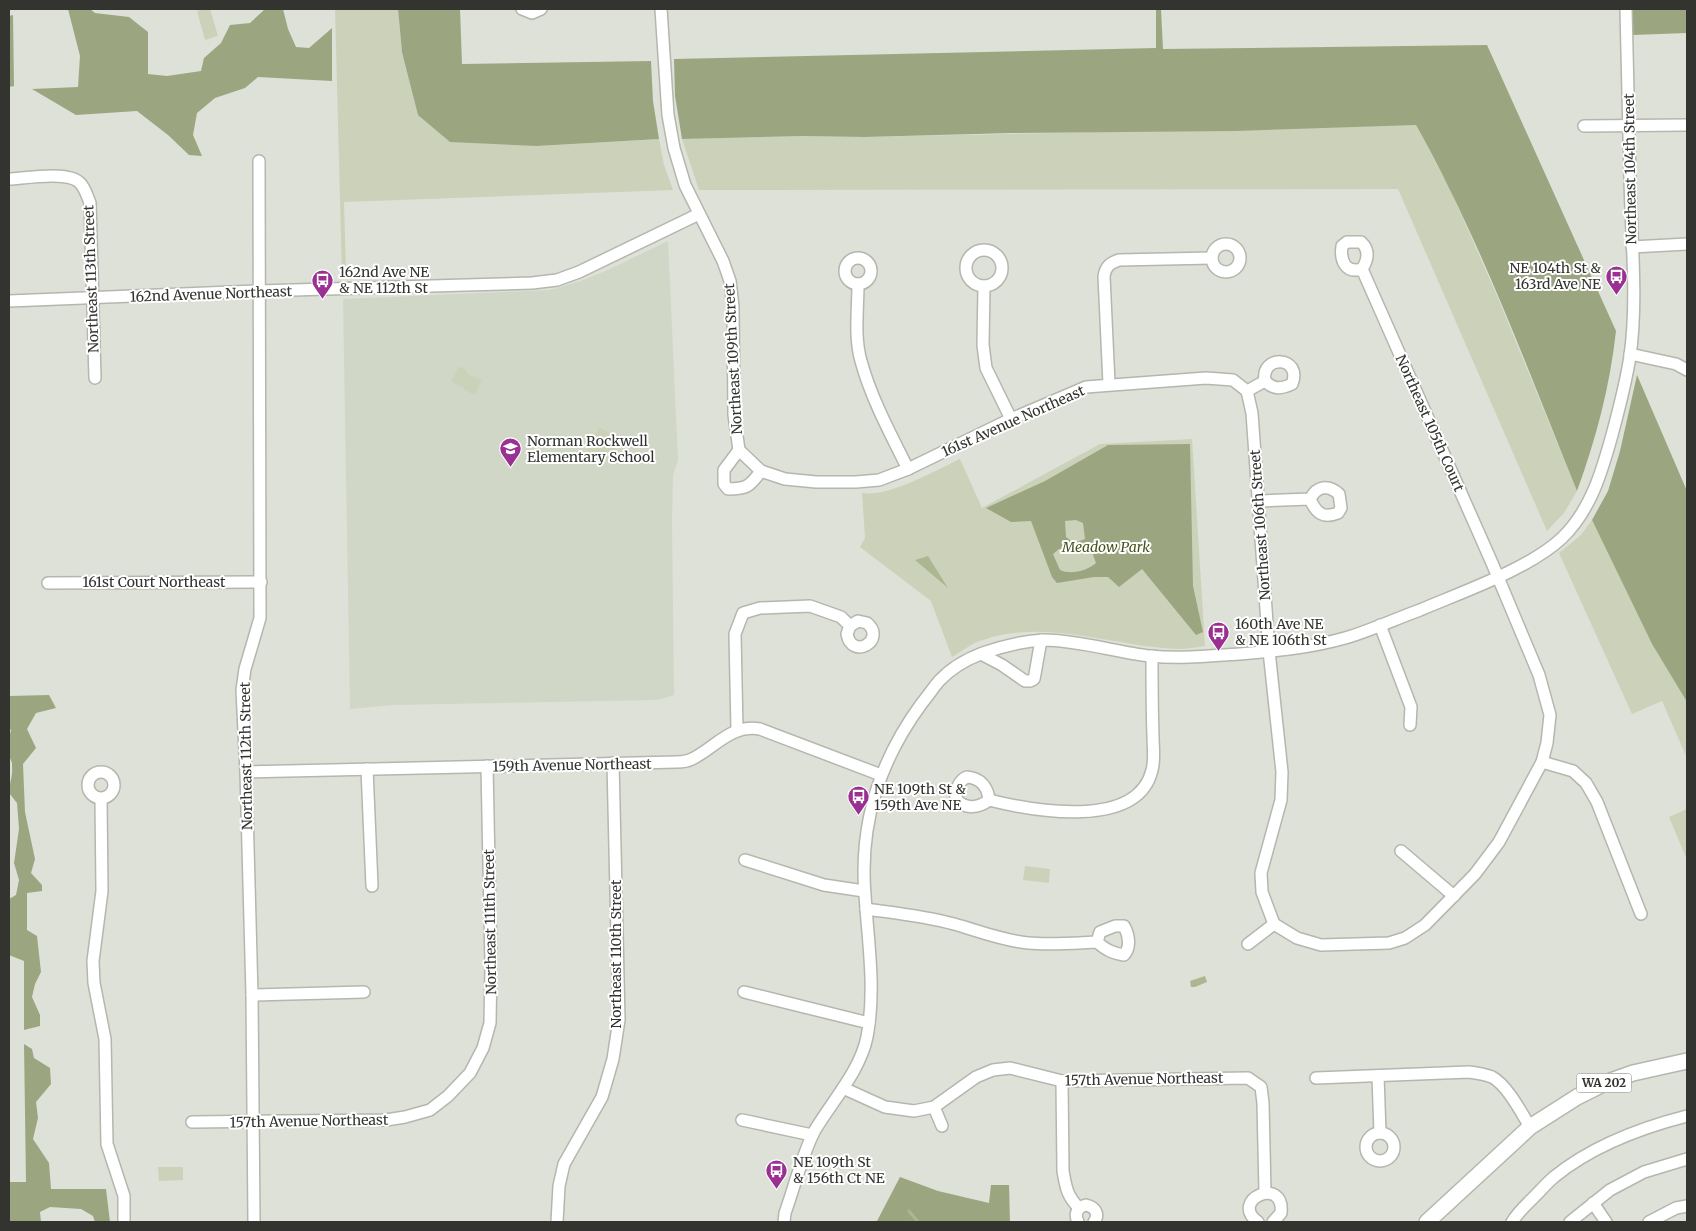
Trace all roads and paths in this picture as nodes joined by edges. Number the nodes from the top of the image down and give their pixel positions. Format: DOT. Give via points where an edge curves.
graph roads {
  1 [pos="522,9"];
  2 [pos="541,9"];
  3 [pos="661,9"];
  4 [pos="1626,9"];
  5 [pos="1687,125"];
  6 [pos="1584,126"];
  7 [pos="1629,126"];
  8 [pos="259,161"];
  9 [pos="9,179"];
  10 [pos="699,214"];
  11 [pos="1687,244"];
  12 [pos="1632,247"];
  13 [pos="1212,258"];
  14 [pos="1362,269"];
  15 [pos="858,284"];
  16 [pos="984,286"];
  17 [pos="258,291"];
  18 [pos="93,299"];
  19 [pos="9,301"];
  20 [pos="1630,354"];
  21 [pos="1687,370"];
  22 [pos="95,378"];
  23 [pos="1265,382"];
  24 [pos="1109,384"];
  25 [pos="1247,391"];
  26 [pos="1010,419"];
  27 [pos="738,450"];
  28 [pos="908,470"];
  29 [pos="761,471"];
  30 [pos="1310,499"];
  31 [pos="1259,501"];
  32 [pos="1498,577"];
  33 [pos="261,582"];
  34 [pos="48,583"];
  35 [pos="1380,625"];
  36 [pos="850,626"];
  37 [pos="1040,640"];
  38 [pos="1269,651"];
  39 [pos="981,654"];
  40 [pos="1152,656"];
  41 [pos="1410,725"];
  42 [pos="737,730"];
  43 [pos="1542,762"];
  44 [pos="612,763"];
  45 [pos="487,766"];
  46 [pos="367,769"];
  47 [pos="246,772"];
  48 [pos="880,775"];
  49 [pos="101,799"];
  50 [pos="990,800"];
  51 [pos="1401,851"];
  52 [pos="746,860"];
  53 [pos="372,886"];
  54 [pos="864,891"];
  55 [pos="1454,896"];
  56 [pos="866,909"];
  57 [pos="1641,914"];
  58 [pos="1274,924"];
  59 [pos="1097,942"];
  60 [pos="1248,944"];
  61 [pos="364,992"];
  62 [pos="744,992"];
  63 [pos="252,995"];
  64 [pos="869,1023"];
  65 [pos="1687,1061"];
  66 [pos="470,1073"];
  67 [pos="1378,1076"];
  68 [pos="1316,1078"];
  69 [pos="1062,1081"];
  70 [pos="843,1088"];
  71 [pos="934,1107"];
  72 [pos="1687,1116"];
  73 [pos="742,1120"];
  74 [pos="192,1122"];
  75 [pos="253,1123"];
  76 [pos="942,1126"];
  77 [pos="1530,1126"];
  78 [pos="1380,1133"];
  79 [pos="812,1135"];
  80 [pos="1687,1159"];
  81 [pos="1265,1193"];
  82 [pos="1593,1203"];
  83 [pos="1687,1206"];
  84 [pos="1079,1208"];
  85 [pos="124,1222"];
  86 [pos="254,1222"];
  87 [pos="557,1222"];
  88 [pos="784,1222"];
  89 [pos="1078,1222"];
  90 [pos="1094,1222"];
  91 [pos="1258,1222"];
  92 [pos="1273,1222"];
  93 [pos="1427,1222"];
  94 [pos="1512,1222"];
  95 [pos="1570,1222"];
  96 [pos="1606,1222"];
  97 [pos="1648,1222"];
  1 -- 2 [label="street" via="532,12"];
  3 -- 10 [label="street" via="669,124 685,185"];
  4 -- 7 [label="street, Northeast 104th Street"];
  5 -- 7 [label="street"];
  6 -- 7 [label="street"];
  7 -- 12 [label="street, Northeast 104th Street"];
  8 -- 17 [label="street, Northeast 112th Street"];
  9 -- 18 [label="street, Northeast 113th Street" via="67,176 79,182 85,190 90,203"];
  10 -- 17 [label="street, 162nd Avenue Northeast" via="556,280"];
  10 -- 27 [label="street, Northeast 109th Street" via="724,261 730,281"];
  11 -- 12 [label="street"];
  12 -- 20 [label="street, Northeast 104th Street"];
  13 -- 24 [label="street" via="1119,260 1106,268"];
  14 -- 32 [label="street, Northeast 105th Court"];
  15 -- 28 [label="street" via="860,360"];
  16 -- 26 [label="street" via="986,368"];
  17 -- 18 [label="street, 162nd Avenue Northeast"];
  17 -- 33 [label="street, Northeast 112th Street"];
  18 -- 19 [label="street, 162nd Avenue Northeast"];
  18 -- 22 [label="street, Northeast 113th Street"];
  20 -- 21 [label="street" via="1676,364"];
  20 -- 32 [label="street, Northeast 104th Street" via="1606,460 1593,494 1579,518 1562,538 1540,555"];
  23 -- 25 [label="street"];
  24 -- 25 [label="street, 161st Avenue Northeast" via="1206,378 1233,380"];
  24 -- 26 [label="street, 161st Avenue Northeast" via="1086,387"];
  25 -- 31 [label="street, Northeast 106th Street" via="1252,412"];
  26 -- 28 [label="street, 161st Avenue Northeast"];
  27 -- 29 [label="street, 161st Avenue Northeast"];
  27 -- 29 [label="street" via="724,470 724,484 728,489 744,489"];
  28 -- 29 [label="street, 161st Avenue Northeast" via="878,480 856,482 785,479"];
  30 -- 31 [label="street"];
  31 -- 38 [label="street, Northeast 106th Street"];
  32 -- 35 [label="street, Northeast 104th Street"];
  32 -- 43 [label="street, Northeast 105th Court" via="1539,675 1550,715"];
  33 -- 34 [label="street, 161st Court Northeast"];
  33 -- 47 [label="street, Northeast 112th Street" via="260,618 242,690"];
  35 -- 38 [label="street, Northeast 104th Street" via="1315,645"];
  35 -- 41 [label="street" via="1411,707"];
  36 -- 42 [label="street" via="841,617 810,606 760,608 743,614 735,634"];
  37 -- 39 [label="street, Northeast 104th Street"];
  37 -- 39 [label="street" via="1034,679 1030,681"];
  37 -- 40 [label="street, Northeast 104th Street"];
  38 -- 40 [label="street, Northeast 104th Street"];
  38 -- 58 [label="street, Northeast 106th Street" via="1282,772 1281,800 1261,873 1262,892"];
  39 -- 48 [label="street, Northeast 104th Street" via="953,669 937,683 909,721"];
  40 -- 50 [label="street" via="1153,768 1147,787 1135,798 1108,809 1079,812 1038,810"];
  42 -- 44 [label="street, 159th Avenue Northeast" via="691,760"];
  42 -- 48 [label="street" via="760,729"];
  43 -- 55 [label="street, Northeast 105th Court" via="1499,842"];
  43 -- 57 [label="street" via="1573,771 1586,783 1597,802"];
  44 -- 45 [label="street, 159th Avenue Northeast"];
  44 -- 87 [label="street, Northeast 110th Street" via="619,1020 613,1059 602,1097 564,1164"];
  45 -- 46 [label="street, 159th Avenue Northeast"];
  45 -- 66 [label="street, Northeast 111th Street" via="490,1023 483,1048"];
  46 -- 47 [label="street, 159th Avenue Northeast"];
  46 -- 53 [label="street"];
  47 -- 63 [label="street, Northeast 112th Street"];
  48 -- 54 [label="street" via="866,841"];
  49 -- 85 [label="street" via="102,891 93,961 94,983 106,1039 107,1144 124,1196"];
  51 -- 55 [label="street"];
  52 -- 54 [label="street" via="824,885"];
  54 -- 56 [label="street"];
  55 -- 58 [label="street, Northeast 105th Court" via="1425,925 1405,938 1389,943 1321,945 1297,938"];
  56 -- 59 [label="street" via="954,924 993,937 1026,943"];
  56 -- 64 [label="street" via="872,990"];
  58 -- 60 [label="street"];
  61 -- 63 [label="street"];
  62 -- 64 [label="street"];
  63 -- 75 [label="street, Northeast 112th Street"];
  64 -- 70 [label="street" via="861,1056"];
  65 -- 77 [label="main road, WA 202" via="1604,1083"];
  66 -- 75 [label="street, 157th Avenue Northeast" via="430,1110 406,1117"];
  67 -- 68 [label="street"];
  67 -- 77 [label="street" via="1484,1074 1504,1088"];
  67 -- 78 [label="street"];
  69 -- 71 [label="street, 157th Avenue Northeast" via="1010,1068 993,1070 976,1077"];
  69 -- 81 [label="street, 157th Avenue Northeast" via="1252,1080 1261,1087 1263,1103"];
  69 -- 84 [label="street" via="1065,1186 1070,1199"];
  70 -- 71 [label="street, 157th Avenue Northeast" via="885,1107 914,1111"];
  70 -- 79 [label="street"];
  71 -- 76 [label="street"];
  72 -- 94 [label="street" via="1626,1135 1579,1160 1554,1177"];
  73 -- 79 [label="street"];
  74 -- 75 [label="street, 157th Avenue Northeast"];
  75 -- 86 [label="street, Northeast 112th Street"];
  77 -- 93 [label="main road, WA 202"];
  79 -- 88 [label="street"];
  80 -- 82 [label="street" via="1644,1172"];
  81 -- 91 [label="street" via="1256,1196 1250,1204 1251,1214"];
  81 -- 92 [label="street" via="1274,1195 1280,1203 1281,1213"];
  82 -- 95 [label="street"];
  82 -- 96 [label="street"];
  83 -- 97 [label="street"];
  84 -- 89 [label="street"];
  84 -- 90 [label="street" via="1086,1205 1094,1208 1097,1216"];
}
